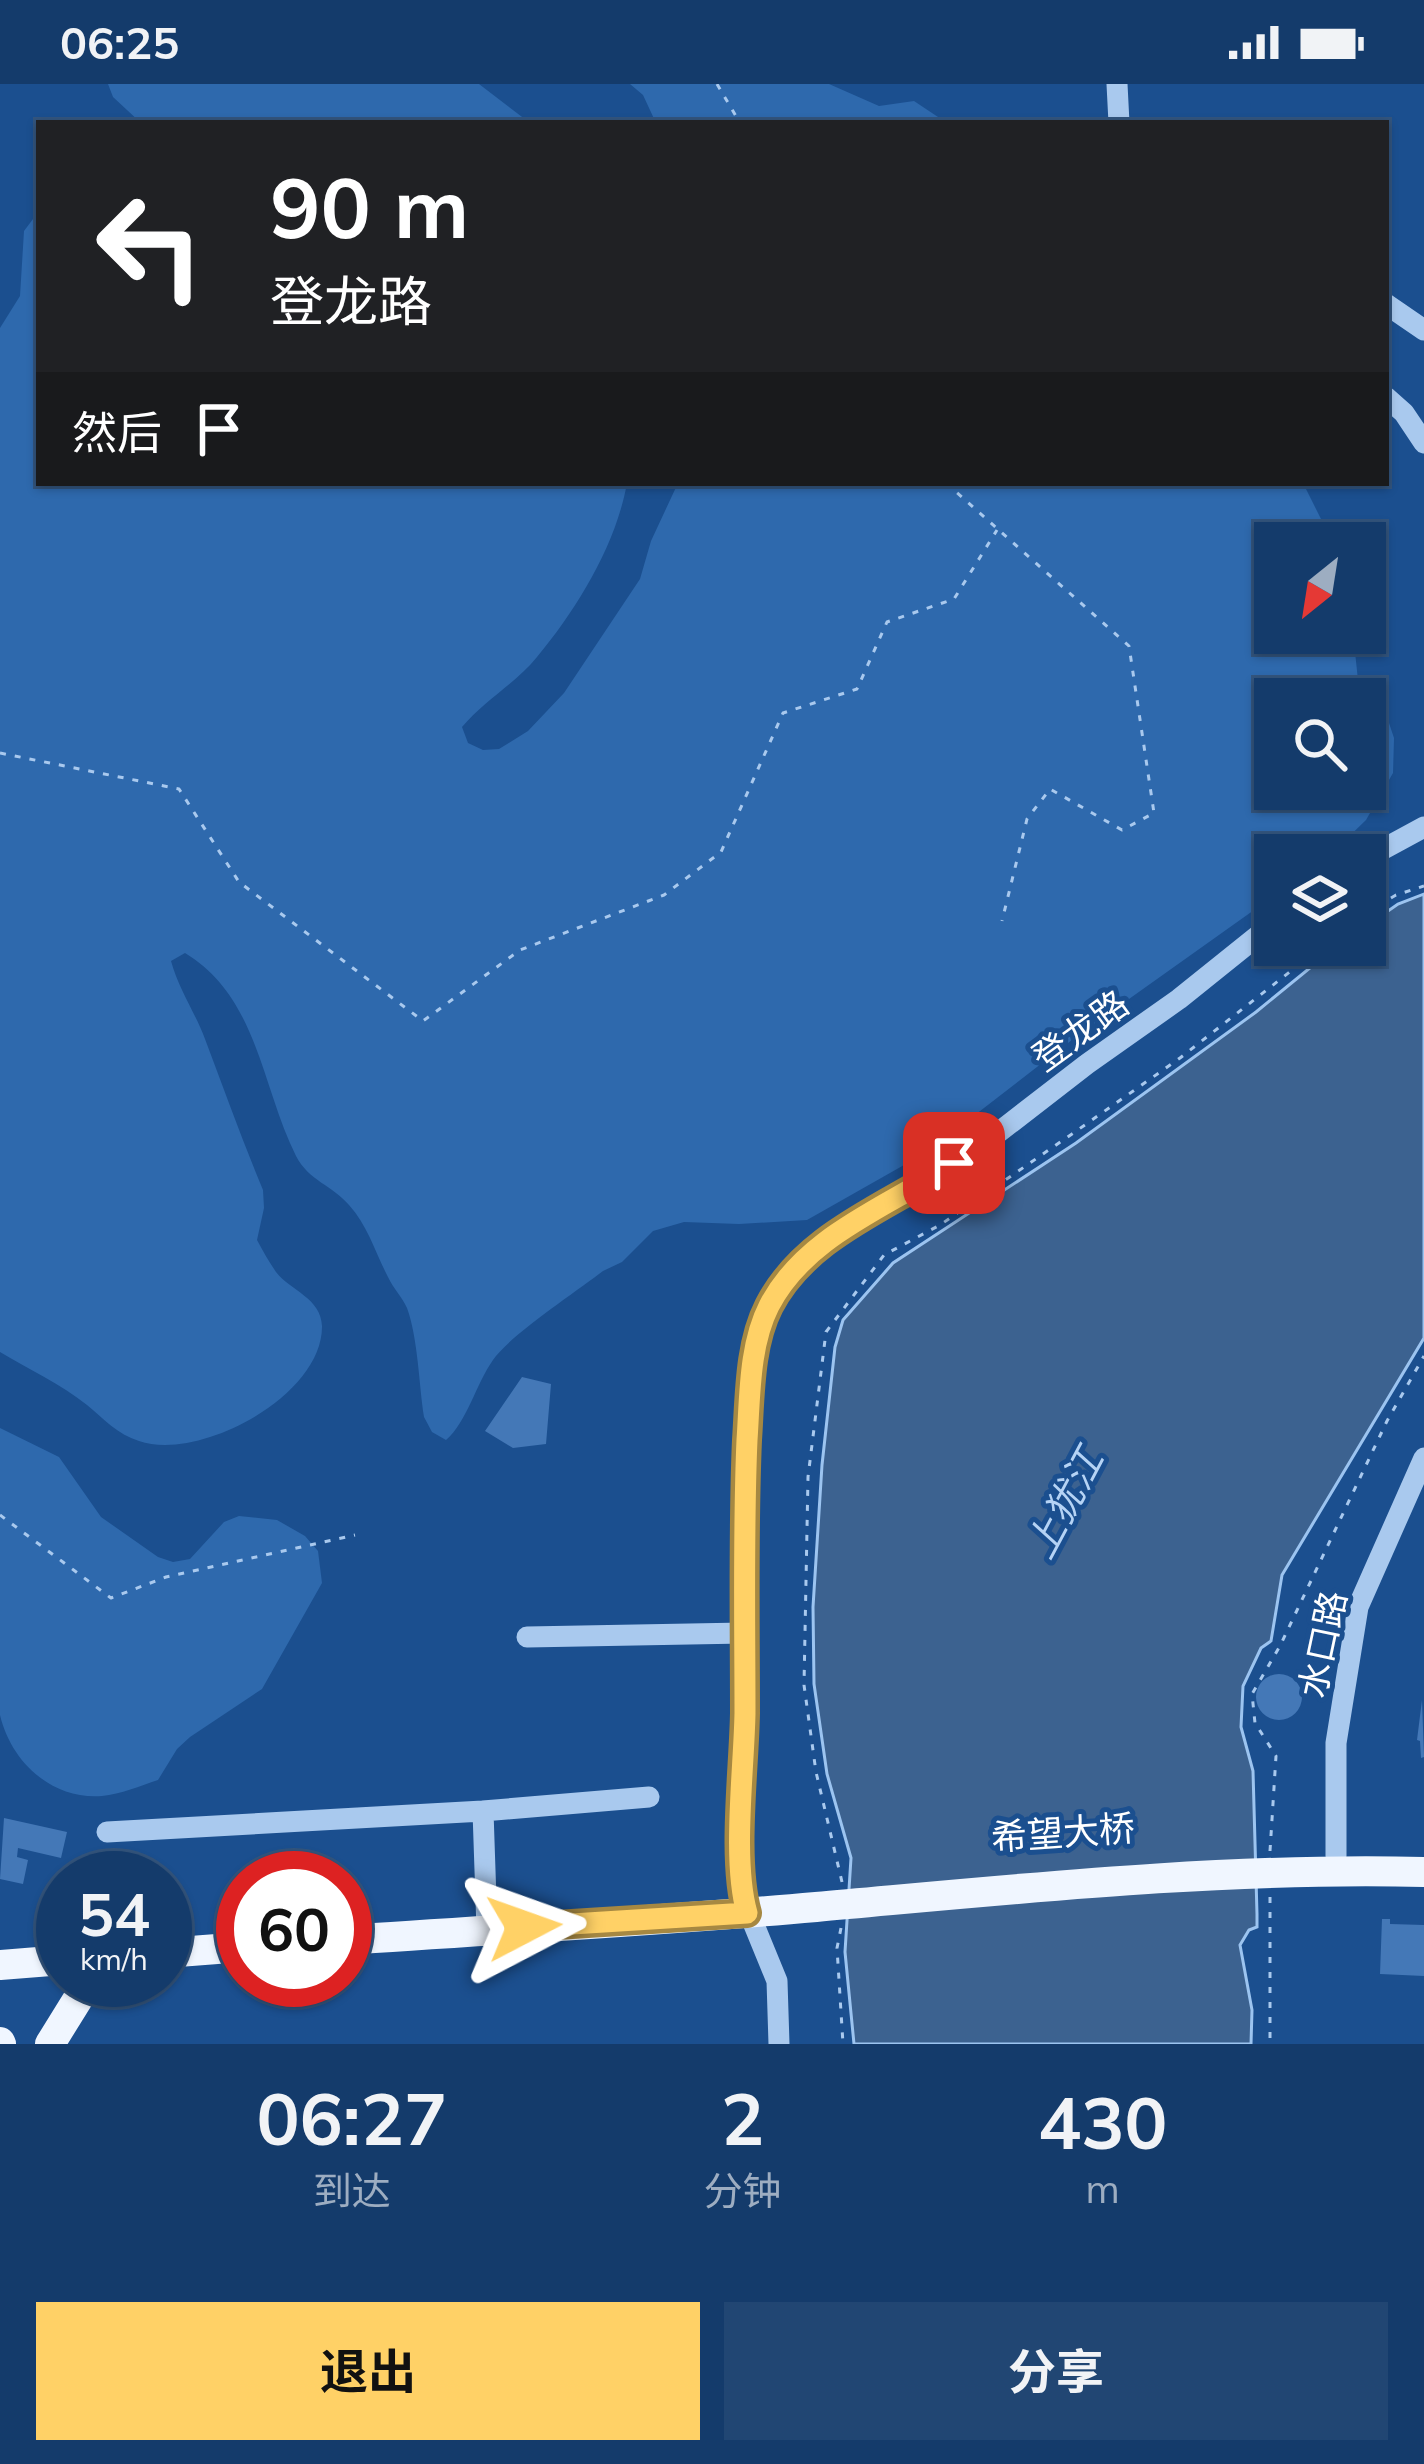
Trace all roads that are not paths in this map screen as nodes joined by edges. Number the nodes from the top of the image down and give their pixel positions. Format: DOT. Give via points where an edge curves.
graph roads {
  1 [pos="1117,84"];
  2 [pos="1119,120"];
  3 [pos="1389,306"];
  4 [pos="1424,330"];
  5 [pos="1389,400"];
  6 [pos="1423,438"];
  7 [pos="1424,805"];
  8 [pos="1420,828"];
  9 [pos="1386,847"];
  10 [pos="1254,939"];
  11 [pos="1424,1458"];
  12 [pos="744,1633"];
  13 [pos="527,1637"];
  14 [pos="649,1797"];
  15 [pos="483,1811"];
  16 [pos="106,1832"];
  17 [pos="1424,1854"];
  18 [pos="1336,1863"];
  19 [pos="1424,1873"];
  20 [pos="745,1905"];
  21 [pos="488,1930"];
  22 [pos="372,1938"];
  23 [pos="36,1962"];
  24 [pos="0,1964"];
  25 [pos="73,2007"];
  26 [pos="50,2044"];
  27 [pos="779,2044"];
  1 -- 2 [label="street"];
  3 -- 4 [label="street"];
  5 -- 6 [label="street"];
  7 -- 8 [label="street"];
  8 -- 9 [label="street"];
  10 -- 12 [label="street, 登龙路" via="990,1138 826,1240 790,1273 756,1346"];
  11 -- 18 [label="street, 水口路" via="1358,1607 1336,1744"];
  12 -- 13 [label="street"];
  12 -- 20 [label="street, 登龙路"];
  14 -- 15 [label="street"];
  15 -- 16 [label="street"];
  15 -- 21 [label="street"];
  17 -- 18 [label="main road"];
  18 -- 19 [label="main road"];
  18 -- 20 [label="main road, 希望大桥"];
  20 -- 21 [label="main road, 希望大桥"];
  20 -- 27 [label="street" via="777,1981"];
  21 -- 22 [label="main road, 希望大桥"];
  23 -- 24 [label="main road"];
  25 -- 26 [label="main road"];
}
